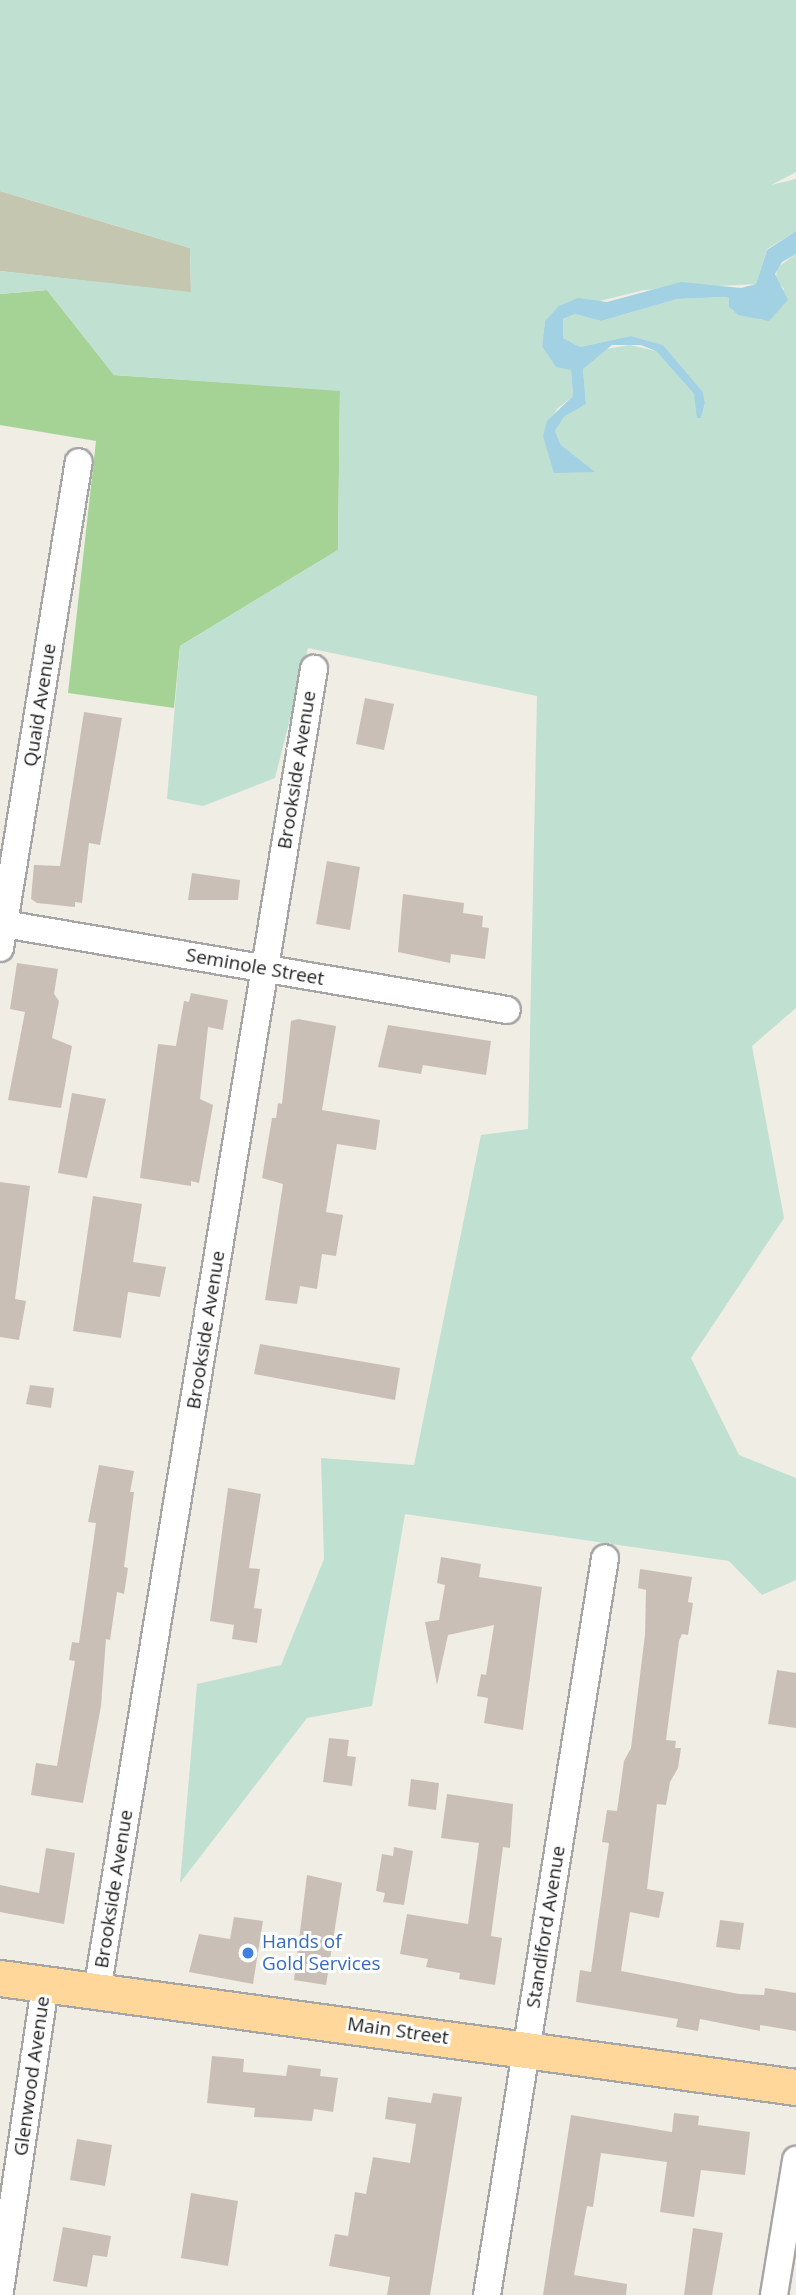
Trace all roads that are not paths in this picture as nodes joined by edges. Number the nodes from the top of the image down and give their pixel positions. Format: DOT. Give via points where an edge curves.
graph roads {
  1 [pos="79,462"];
  2 [pos="314,669"];
  3 [pos="2,936"];
  4 [pos="265,969"];
  5 [pos="507,1010"];
  6 [pos="605,1558"];
  7 [pos="0,1978"];
  8 [pos="45,1985"];
  9 [pos="97,1991"];
  10 [pos="527,2049"];
  11 [pos="796,2087"];
  12 [pos="796,2160"];
  13 [pos="0,2291"];
  14 [pos="487,2295"];
  15 [pos="774,2295"];
  1 -- 3 [label="street, Quaid Avenue"];
  2 -- 4 [label="street, Brookside Avenue"];
  3 -- 4 [label="street, Seminole Street"];
  4 -- 5 [label="street, Seminole Street"];
  4 -- 9 [label="street, Brookside Avenue"];
  6 -- 10 [label="street, Standiford Avenue"];
  7 -- 8 [label="main road, Main Street"];
  8 -- 9 [label="main road, Main Street"];
  8 -- 13 [label="street, Glenwood Avenue"];
  9 -- 10 [label="main road, Main Street"];
  10 -- 11 [label="main road, Main Street"];
  10 -- 14 [label="street, Standiford Avenue"];
  12 -- 15 [label="street"];
}
